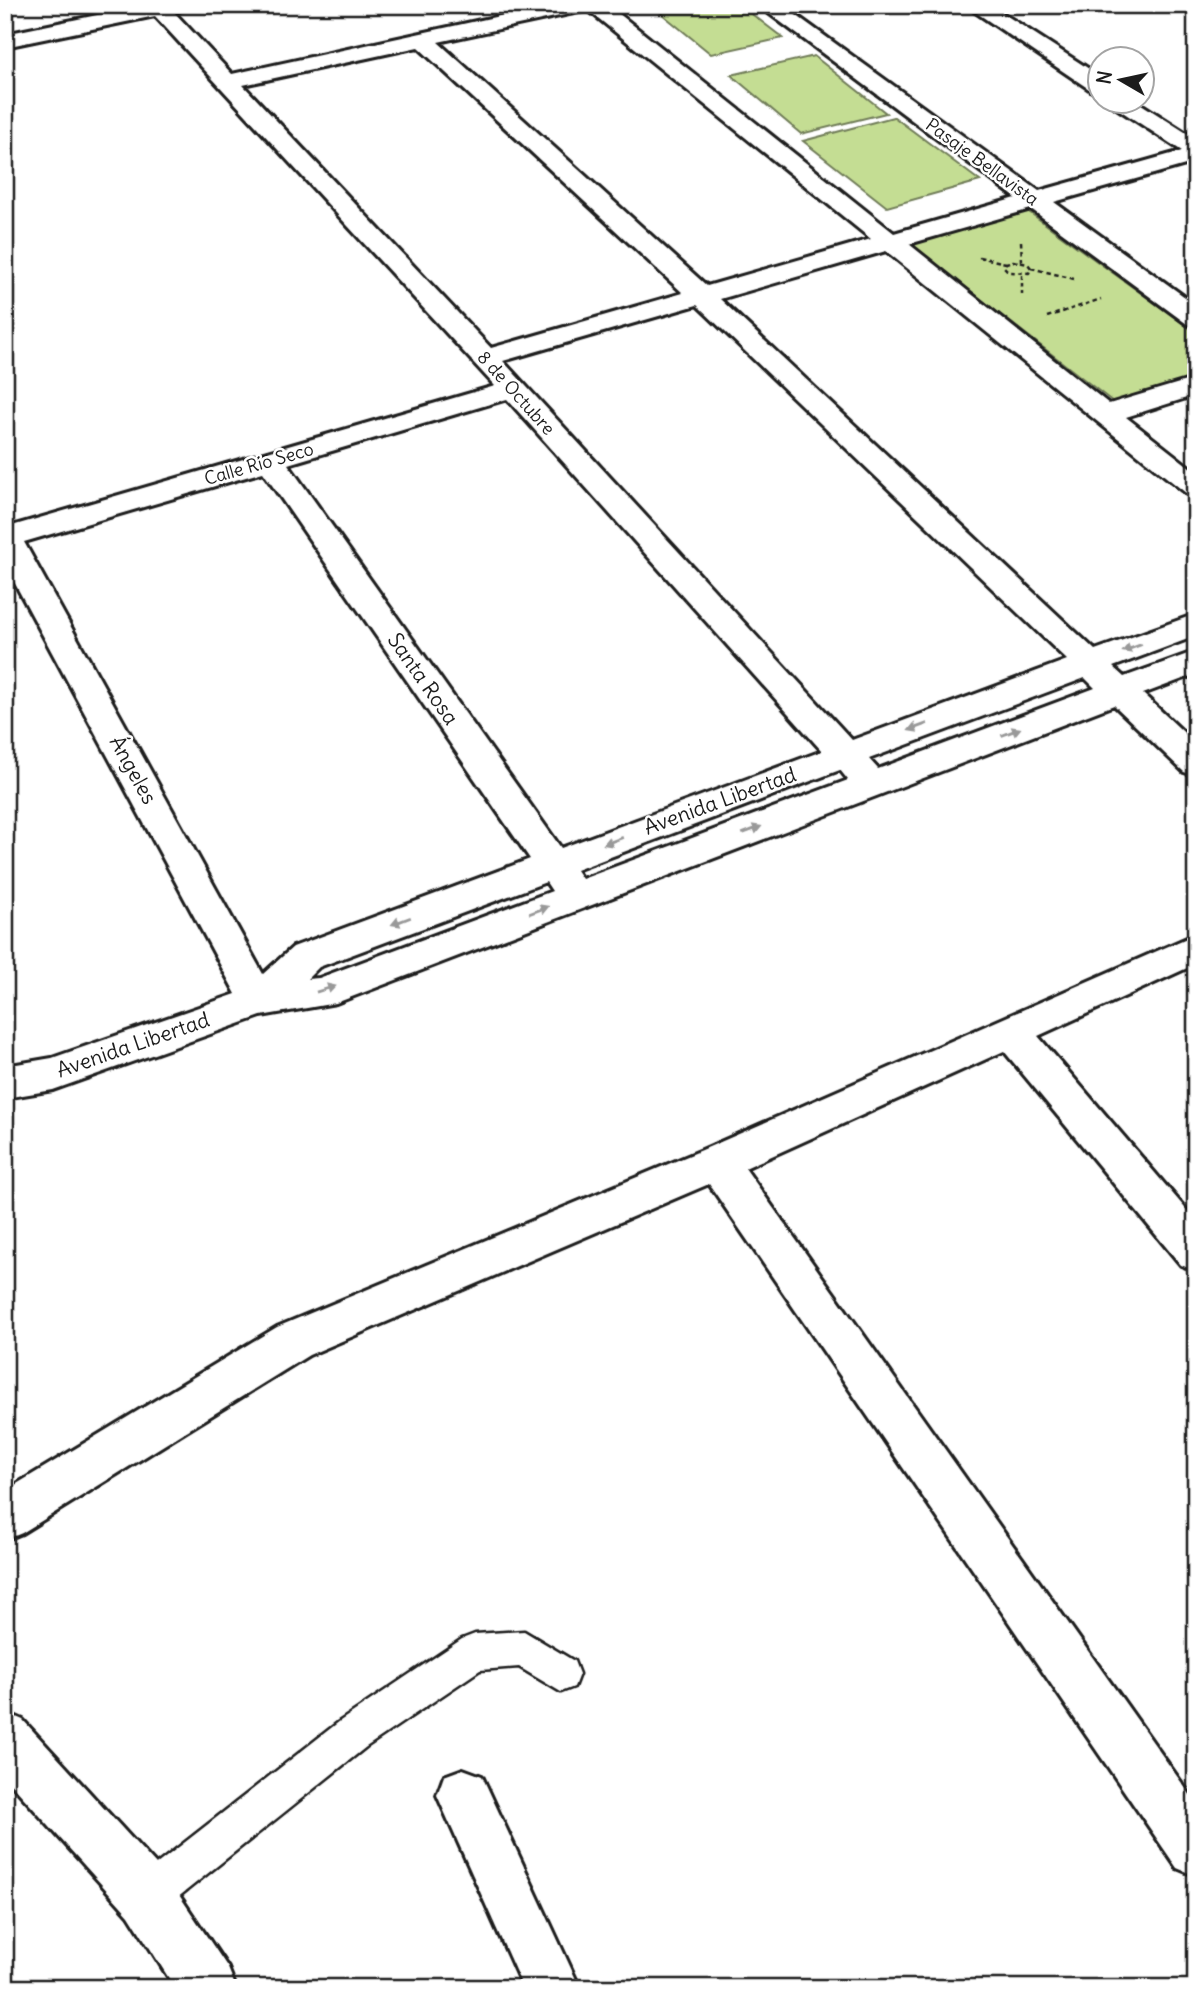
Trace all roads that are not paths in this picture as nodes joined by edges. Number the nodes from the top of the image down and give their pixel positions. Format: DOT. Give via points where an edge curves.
graph roads {
  1 [pos="581,5"];
  2 [pos="595,5"];
  3 [pos="768,5"];
  4 [pos="975,5"];
  5 [pos="165,7"];
  6 [pos="422,40"];
  7 [pos="5,41"];
  8 [pos="1086,77"];
  9 [pos="229,81"];
  10 [pos="1145,116"];
  11 [pos="1196,149"];
  12 [pos="1196,154"];
  13 [pos="1035,200"];
  14 [pos="890,242"];
  15 [pos="702,296"];
  16 [pos="1196,318"];
  17 [pos="485,358"];
  18 [pos="1196,386"];
  19 [pos="513,388"];
  20 [pos="1105,414"];
  21 [pos="270,460"];
  22 [pos="1196,487"];
  23 [pos="6,538"];
  24 [pos="1196,624"];
  25 [pos="1196,662"];
  26 [pos="1092,663"];
  27 [pos="1119,691"];
  28 [pos="845,755"];
  29 [pos="1196,764"];
  30 [pos="872,784"];
  31 [pos="552,864"];
  32 [pos="575,897"];
  33 [pos="1196,948"];
  34 [pos="259,1001"];
  35 [pos="1012,1031"];
  36 [pos="5,1082"];
  37 [pos="717,1162"];
  38 [pos="1196,1252"];
  39 [pos="5,1517"];
  40 [pos="561,1674"];
  41 [pos="5,1738"];
  42 [pos="463,1796"];
  43 [pos="1196,1849"];
  44 [pos="148,1896"];
  45 [pos="208,1988"];
  46 [pos="552,1988"];
  1 -- 6 [label="street"];
  2 -- 14 [label="street"];
  3 -- 13 [label="street, Pasaje Bellavista"];
  4 -- 8 [label="street"];
  5 -- 7 [label="street"];
  5 -- 9 [label="street, 8 de Octubre"];
  6 -- 9 [label="street"];
  6 -- 15 [label="street"];
  9 -- 17 [label="street, 8 de Octubre"];
  10 -- 11 [label="street"];
  12 -- 13 [label="street"];
  13 -- 14 [label="street"];
  13 -- 16 [label="street, Pasaje Bellavista"];
  14 -- 15 [label="street"];
  14 -- 20 [label="street"];
  15 -- 17 [label="street"];
  15 -- 26 [label="street"];
  17 -- 19 [label="street, 8 de Octubre"];
  18 -- 20 [label="street"];
  19 -- 21 [label="street, Calle Río Seco"];
  19 -- 28 [label="street, 8 de Octubre"];
  20 -- 22 [label="street"];
  21 -- 23 [label="street, Calle Río Seco"];
  21 -- 31 [label="street, Santa Rosa"];
  23 -- 34 [label="street, Ángeles"];
  24 -- 26 [label="street, Avenida Libertad, one-way"];
  25 -- 27 [label="street, Avenida Libertad"];
  26 -- 27 [label="street"];
  26 -- 28 [label="street, Avenida Libertad, one-way"];
  27 -- 29 [label="street"];
  30 -- 27 [label="street, Avenida Libertad, one-way"];
  28 -- 30 [label="street, 8 de Octubre"];
  28 -- 31 [label="street, Avenida Libertad, one-way"];
  32 -- 30 [label="street, Avenida Libertad, one-way"];
  31 -- 32 [label="street, Santa Rosa"];
  31 -- 34 [label="street, Avenida Libertad, one-way" via="306,957"];
  34 -- 32 [label="street, Avenida Libertad, one-way" via="322,992"];
  33 -- 35 [label="street"];
  34 -- 36 [label="street, Avenida Libertad" via="53,1074"];
  35 -- 37 [label="street"];
  35 -- 38 [label="street"];
  37 -- 39 [label="street" via="293,1341"];
  37 -- 43 [label="street"];
  40 -- 44 [label="lane" via="524,1649 475,1652 353,1734"];
  41 -- 44 [label="street"];
  42 -- 46 [label="street"];
  44 -- 45 [label="street"];
}
